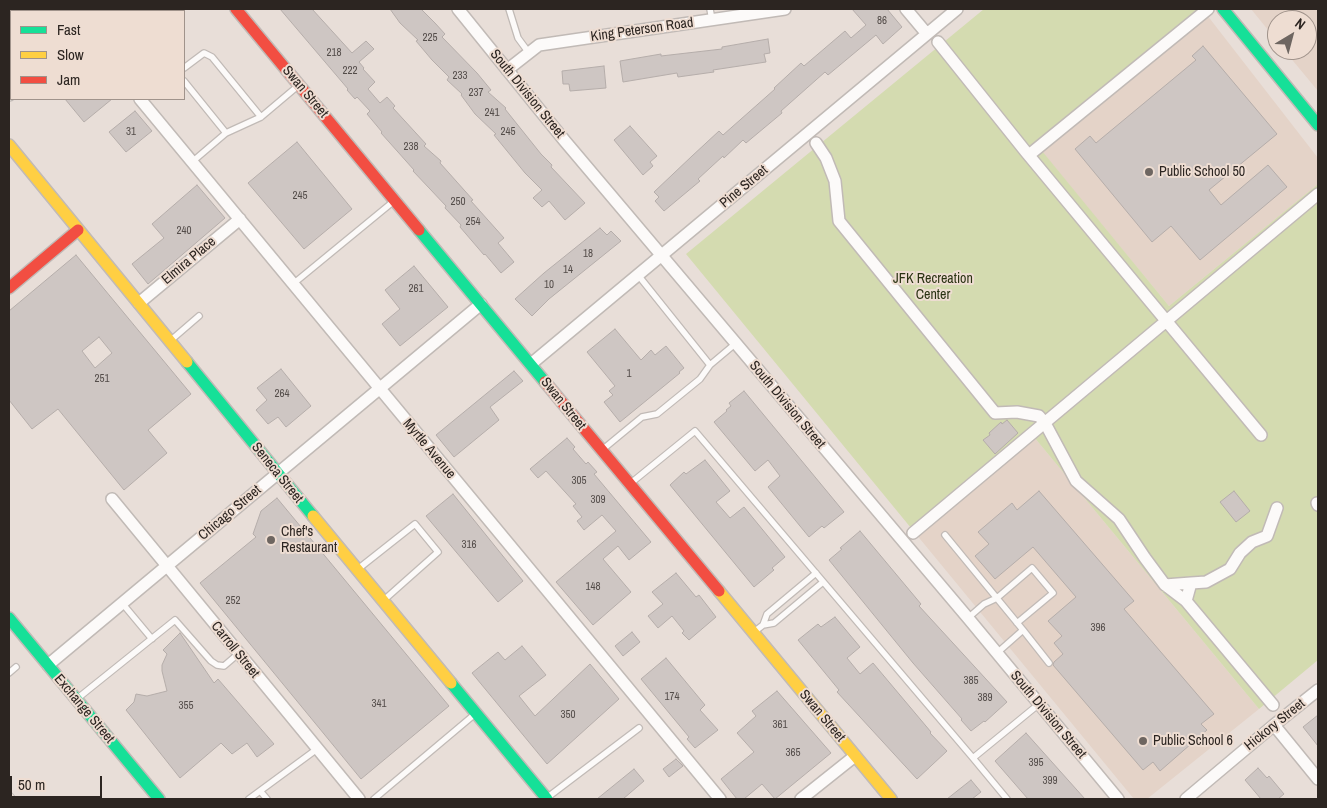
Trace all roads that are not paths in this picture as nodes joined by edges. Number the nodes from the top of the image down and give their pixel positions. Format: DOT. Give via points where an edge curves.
graph roads {
  1 [pos="236,9"];
  2 [pos="458,9"];
  3 [pos="509,9"];
  4 [pos="785,9"];
  5 [pos="906,9"];
  6 [pos="957,9"];
  7 [pos="1208,9"];
  8 [pos="1223,9"];
  9 [pos="711,14"];
  10 [pos="927,34"];
  11 [pos="938,42"];
  12 [pos="529,53"];
  13 [pos="185,67"];
  14 [pos="507,70"];
  15 [pos="185,82"];
  16 [pos="299,86"];
  17 [pos="141,100"];
  18 [pos="261,117"];
  19 [pos="1318,125"];
  20 [pos="226,133"];
  21 [pos="816,143"];
  22 [pos="9,145"];
  23 [pos="1029,156"];
  24 [pos="192,162"];
  25 [pos="1318,194"];
  26 [pos="395,200"];
  27 [pos="240,219"];
  28 [pos="78,230"];
  29 [pos="661,256"];
  30 [pos="638,275"];
  31 [pos="294,284"];
  32 [pos="9,288"];
  33 [pos="139,303"];
  34 [pos="482,304"];
  35 [pos="198,316"];
  36 [pos="1167,321"];
  37 [pos="170,341"];
  38 [pos="735,344"];
  39 [pos="530,364"];
  40 [pos="710,365"];
  41 [pos="379,389"];
  42 [pos="1044,423"];
  43 [pos="1261,435"];
  44 [pos="601,450"];
  45 [pos="278,473"];
  46 [pos="629,484"];
  47 [pos="112,499"];
  48 [pos="1277,508"];
  49 [pos="913,533"];
  50 [pos="945,534"];
  51 [pos="166,566"];
  52 [pos="357,570"];
  53 [pos="816,573"];
  54 [pos="823,582"];
  55 [pos="1191,583"];
  56 [pos="1165,585"];
  57 [pos="997,598"];
  58 [pos="1186,601"];
  59 [pos="122,602"];
  60 [pos="383,602"];
  61 [pos="9,618"];
  62 [pos="968,618"];
  63 [pos="1017,623"];
  64 [pos="763,625"];
  65 [pos="1023,630"];
  66 [pos="753,633"];
  67 [pos="152,639"];
  68 [pos="997,653"];
  69 [pos="238,654"];
  70 [pos="1050,663"];
  71 [pos="48,665"];
  72 [pos="16,667"];
  73 [pos="9,673"];
  74 [pos="1318,690"];
  75 [pos="76,700"];
  76 [pos="1039,704"];
  77 [pos="1273,705"];
  78 [pos="476,714"];
  79 [pos="1274,725"];
  80 [pos="639,728"];
  81 [pos="317,749"];
  82 [pos="855,756"];
  83 [pos="973,758"];
  84 [pos="1318,779"];
  85 [pos="261,792"];
  86 [pos="158,799"];
  87 [pos="249,799"];
  88 [pos="267,799"];
  89 [pos="359,799"];
  90 [pos="374,799"];
  91 [pos="546,799"];
  92 [pos="720,799"];
  93 [pos="802,799"];
  94 [pos="891,799"];
  95 [pos="1007,799"];
  96 [pos="1118,799"];
  97 [pos="1186,799"];
  1 -- 16 [label="main road, Swan Street"];
  2 -- 14 [label="street, South Division Street"];
  3 -- 12 [label="lane" via="514,31"];
  4 -- 9 [label="street, King Peterson Road"];
  5 -- 10 [label="street"];
  6 -- 10 [label="street, Pine Street"];
  7 -- 23 [label="street"];
  8 -- 19 [label="main road"];
  9 -- 12 [label="street, King Peterson Road" via="539,45"];
  10 -- 29 [label="street, Pine Street"];
  11 -- 23 [label="street"];
  12 -- 14 [label="street, King Peterson Road"];
  13 -- 18 [label="lane" via="204,53 212,57"];
  14 -- 29 [label="street, South Division Street"];
  15 -- 20 [label="lane"];
  16 -- 18 [label="lane"];
  16 -- 26 [label="main road, Swan Street"];
  17 -- 24 [label="street, Myrtle Avenue"];
  18 -- 20 [label="lane"];
  20 -- 24 [label="lane"];
  21 -- 42 [label="street" via="826,158 834,181 840,221 994,413 1039,416"];
  22 -- 28 [label="main road, Seneca Street"];
  23 -- 36 [label="street"];
  24 -- 27 [label="street, Myrtle Avenue"];
  25 -- 36 [label="street"];
  26 -- 31 [label="lane"];
  26 -- 34 [label="main road, Swan Street"];
  27 -- 31 [label="street, Myrtle Avenue"];
  27 -- 33 [label="street, Elmira Place"];
  28 -- 32 [label="main road"];
  28 -- 33 [label="main road, Seneca Street"];
  29 -- 30 [label="street, Pine Street"];
  29 -- 38 [label="street, South Division Street"];
  30 -- 39 [label="street, Pine Street"];
  30 -- 40 [label="lane"];
  31 -- 41 [label="street, Myrtle Avenue"];
  33 -- 37 [label="main road, Seneca Street"];
  34 -- 39 [label="main road, Swan Street"];
  34 -- 41 [label="street, Chicago Street"];
  35 -- 37 [label="lane"];
  36 -- 42 [label="street"];
  36 -- 43 [label="street"];
  37 -- 45 [label="main road, Seneca Street"];
  38 -- 40 [label="lane"];
  38 -- 62 [label="street, South Division Street"];
  39 -- 44 [label="main road, Swan Street"];
  40 -- 44 [label="lane" via="700,379 657,414 642,417"];
  41 -- 45 [label="street, Chicago Street"];
  41 -- 92 [label="street, Myrtle Avenue"];
  42 -- 49 [label="street"];
  42 -- 56 [label="street" via="1076,481 1119,518"];
  44 -- 46 [label="main road, Swan Street"];
  45 -- 51 [label="street, Chicago Street"];
  45 -- 52 [label="main road, Seneca Street"];
  46 -- 53 [label="lane" via="695,431"];
  46 -- 66 [label="main road, Swan Street"];
  47 -- 51 [label="street, Carroll Street"];
  48 -- 55 [label="street" via="1267,536 1252,542 1230,569 1206,582"];
  50 -- 57 [label="lane"];
  51 -- 59 [label="street, Chicago Street"];
  51 -- 69 [label="street, Carroll Street"];
  52 -- 60 [label="main road, Seneca Street"];
  52 -- 60 [label="lane" via="415,524 438,552"];
  53 -- 54 [label="lane"];
  53 -- 64 [label="lane" via="767,614"];
  54 -- 64 [label="lane" via="774,623"];
  54 -- 83 [label="lane"];
  55 -- 56 [label="street"];
  55 -- 58 [label="street"];
  56 -- 58 [label="street"];
  57 -- 62 [label="lane"];
  57 -- 63 [label="lane"];
  57 -- 63 [label="lane" via="1032,568 1053,593"];
  58 -- 77 [label="street"];
  59 -- 67 [label="lane"];
  59 -- 71 [label="street, Chicago Street"];
  60 -- 78 [label="main road, Seneca Street"];
  61 -- 71 [label="main road, Exchange Street"];
  62 -- 68 [label="street, South Division Street"];
  63 -- 65 [label="lane"];
  64 -- 66 [label="lane"];
  65 -- 68 [label="lane"];
  65 -- 70 [label="lane"];
  66 -- 82 [label="main road, Swan Street"];
  67 -- 69 [label="lane" via="175,620 217,665 224,666"];
  67 -- 75 [label="lane"];
  68 -- 76 [label="street, South Division Street"];
  69 -- 81 [label="street, Carroll Street"];
  71 -- 75 [label="main road, Exchange Street"];
  72 -- 73 [label="lane"];
  74 -- 79 [label="street, Hickory Street"];
  75 -- 86 [label="main road, Exchange Street"];
  76 -- 83 [label="lane"];
  76 -- 96 [label="street, South Division Street"];
  78 -- 90 [label="lane"];
  78 -- 91 [label="main road, Seneca Street"];
  79 -- 84 [label="street"];
  79 -- 97 [label="street, Hickory Street"];
  80 -- 91 [label="lane"];
  81 -- 85 [label="lane"];
  81 -- 89 [label="street, Carroll Street"];
  82 -- 93 [label="street"];
  82 -- 94 [label="main road, Swan Street"];
  83 -- 95 [label="lane"];
  85 -- 87 [label="lane"];
  85 -- 88 [label="lane"];
}
